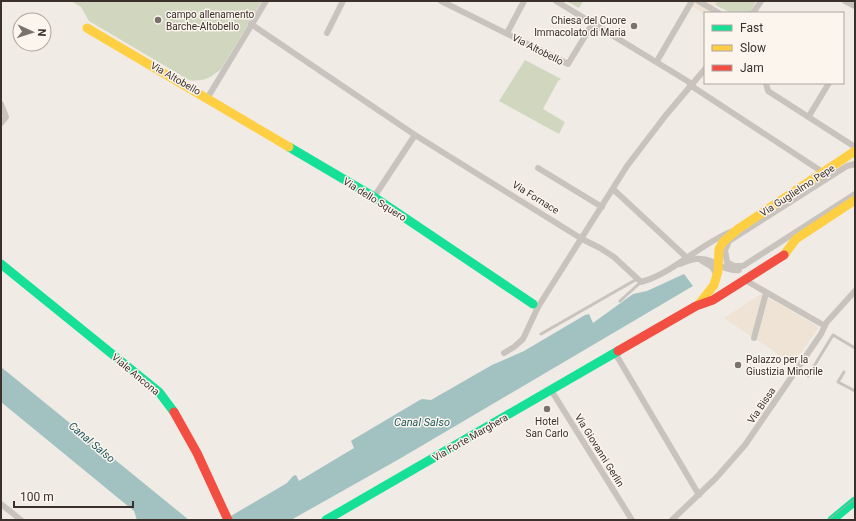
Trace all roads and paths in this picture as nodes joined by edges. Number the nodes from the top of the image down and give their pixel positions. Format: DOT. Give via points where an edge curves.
graph roads {
  1 [pos="266,1"];
  2 [pos="343,1"];
  3 [pos="441,1"];
  4 [pos="524,1"];
  5 [pos="556,1"];
  6 [pos="698,1"];
  7 [pos="761,1"];
  8 [pos="845,1"];
  9 [pos="690,2"];
  10 [pos="855,6"];
  11 [pos="717,12"];
  12 [pos="754,12"];
  13 [pos="593,23"];
  14 [pos="250,24"];
  15 [pos="88,28"];
  16 [pos="327,33"];
  17 [pos="507,33"];
  18 [pos="657,61"];
  19 [pos="704,70"];
  20 [pos="766,84"];
  21 [pos="828,84"];
  22 [pos="690,85"];
  23 [pos="208,97"];
  24 [pos="1,104"];
  25 [pos="809,116"];
  26 [pos="1,123"];
  27 [pos="415,134"];
  28 [pos="855,146"];
  29 [pos="855,151"];
  30 [pos="855,162"];
  31 [pos="538,168"];
  32 [pos="826,172"];
  33 [pos="612,189"];
  34 [pos="855,194"];
  35 [pos="374,196"];
  36 [pos="855,200"];
  37 [pos="602,207"];
  38 [pos="738,229"];
  39 [pos="796,238"];
  40 [pos="582,239"];
  41 [pos="686,257"];
  42 [pos="693,259"];
  43 [pos="1,264"];
  44 [pos="718,264"];
  45 [pos="674,266"];
  46 [pos="717,274"];
  47 [pos="745,280"];
  48 [pos="639,281"];
  49 [pos="855,291"];
  50 [pos="766,293"];
  51 [pos="620,302"];
  52 [pos="536,305"];
  53 [pos="696,306"];
  54 [pos="825,326"];
  55 [pos="542,334"];
  56 [pos="754,338"];
  57 [pos="855,348"];
  58 [pos="504,353"];
  59 [pos="615,353"];
  60 [pos="844,372"];
  61 [pos="808,376"];
  62 [pos="551,390"];
  63 [pos="855,391"];
  64 [pos="699,495"];
  65 [pos="855,501"];
  66 [pos="1,504"];
  67 [pos="21,520"];
  68 [pos="228,520"];
  69 [pos="326,520"];
  70 [pos="632,520"];
  71 [pos="672,520"];
  72 [pos="832,520"];
  1 -- 14 [label="street, Via Altobello"];
  2 -- 16 [label="street"];
  3 -- 17 [label="street, Via Altobello"];
  4 -- 17 [label="street"];
  5 -- 13 [label="street"];
  6 -- 11 [label="street"];
  7 -- 12 [label="street"];
  8 -- 10 [label="street"];
  9 -- 18 [label="street"];
  13 -- 17 [label="street, Via Altobello" via="568,64"];
  13 -- 18 [label="street"];
  14 -- 23 [label="street, Via Altobello"];
  14 -- 27 [label="street, Via Fornace"];
  15 -- 23 [label="street, Via Altobello"];
  18 -- 22 [label="street"];
  19 -- 22 [label="street"];
  20 -- 25 [label="street" via="768,91"];
  21 -- 25 [label="street"];
  22 -- 32 [label="street"];
  22 -- 33 [label="street" via="647,138"];
  23 -- 35 [label="street, Via dello Squero"];
  24 -- 26 [label="street" via="6,117"];
  25 -- 28 [label="street"];
  27 -- 35 [label="street"];
  27 -- 40 [label="street, Via Fornace"];
  29 -- 32 [label="street, Via Guglielmo Pepe"];
  30 -- 32 [label="street"];
  30 -- 34 [label="street" via="729,241 725,250 727,262 734,266 743,266"];
  31 -- 37 [label="street"];
  32 -- 38 [label="street, Via Guglielmo Pepe"];
  33 -- 37 [label="street"];
  33 -- 41 [label="street"];
  35 -- 52 [label="street, Via dello Squero"];
  36 -- 39 [label="street, Via Forte Marghera"];
  37 -- 40 [label="street"];
  38 -- 41 [label="street, Via Guglielmo Pepe" via="722,235"];
  38 -- 44 [label="street, Via Guglielmo Pepe" via="723,242 719,249"];
  39 -- 44 [label="street, Via Forte Marghera" via="746,268 732,270"];
  39 -- 47 [label="street, Via Forte Marghera" via="784,255"];
  40 -- 48 [label="street, Via Fornace" via="614,257"];
  40 -- 52 [label="street"];
  41 -- 45 [label="street, Via Guglielmo Pepe"];
  42 -- 44 [label="street, Via Forte Marghera" via="707,259"];
  42 -- 45 [label="street"];
  42 -- 46 [label="street" via="708,264"];
  43 -- 68 [label="street, Viale Ancona" via="159,392 189,435"];
  44 -- 46 [label="street, Via Guglielmo Pepe"];
  45 -- 48 [label="street, Via Guglielmo Pepe"];
  46 -- 53 [label="street, Via Guglielmo Pepe" via="711,291"];
  47 -- 50 [label="street"];
  47 -- 53 [label="street, Via Forte Marghera" via="713,300"];
  48 -- 51 [label="lane"];
  48 -- 55 [label="lane"];
  49 -- 54 [label="street, Via Bissa"];
  50 -- 54 [label="street"];
  50 -- 56 [label="street"];
  52 -- 58 [label="street" via="523,339"];
  53 -- 59 [label="street, Via Forte Marghera"];
  54 -- 64 [label="street, Via Bissa" via="757,429"];
  57 -- 61 [label="lane" via="834,335"];
  59 -- 62 [label="street, Via Forte Marghera"];
  59 -- 64 [label="street"];
  60 -- 63 [label="lane" via="838,382"];
  62 -- 69 [label="street, Via Forte Marghera"];
  62 -- 70 [label="street, Via Giovanni Gerlin"];
  64 -- 71 [label="street, Via Bissa"];
  65 -- 72 [label="street"];
  66 -- 67 [label="street"];
}
